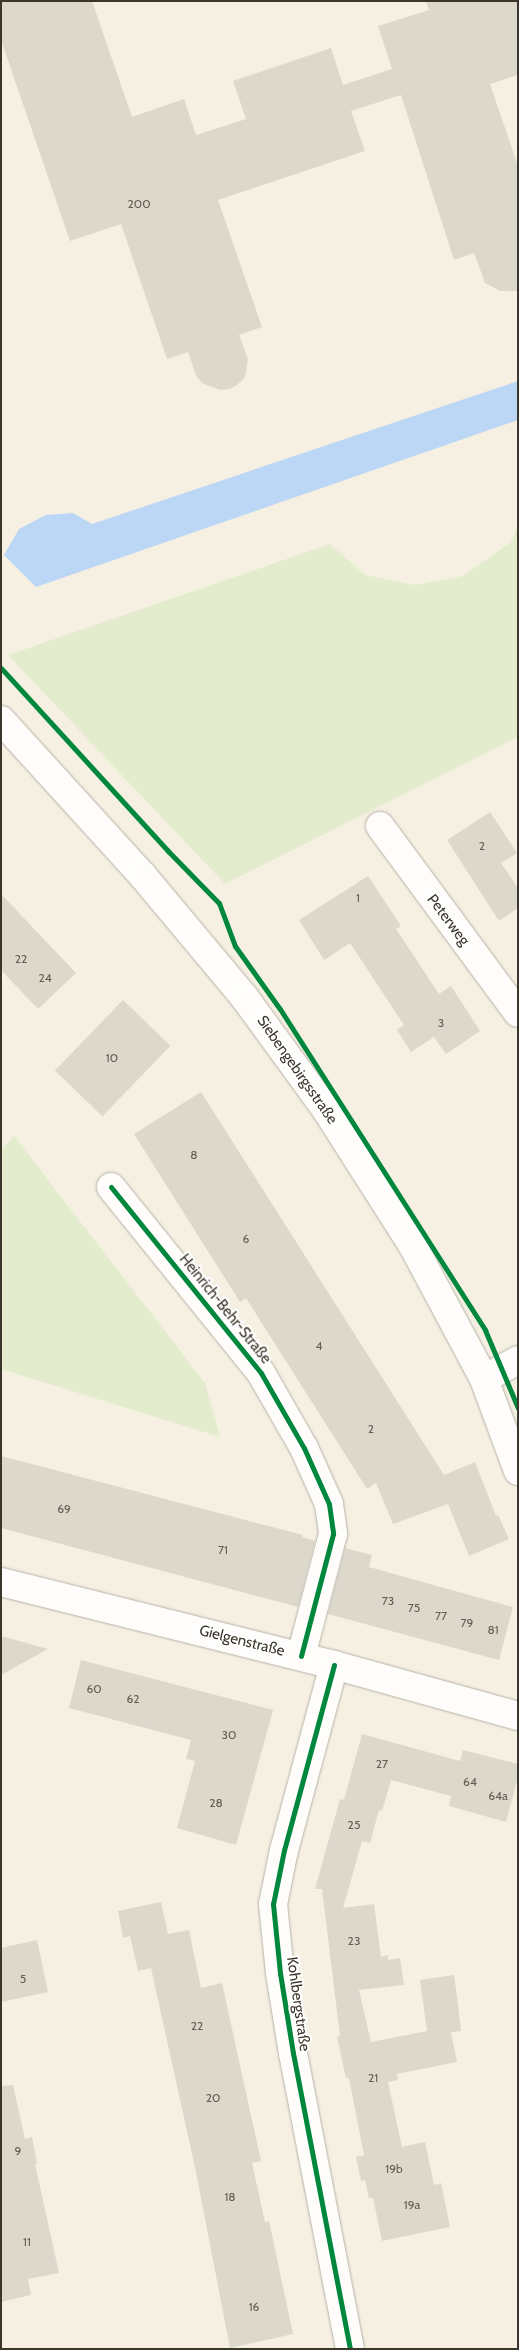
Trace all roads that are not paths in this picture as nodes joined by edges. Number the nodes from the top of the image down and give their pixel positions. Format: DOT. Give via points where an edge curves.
graph roads {
  1 [pos="1,720"];
  2 [pos="380,826"];
  3 [pos="518,1013"];
  4 [pos="111,1187"];
  5 [pos="518,1360"];
  6 [pos="484,1379"];
  7 [pos="518,1471"];
  8 [pos="1,1582"];
  9 [pos="301,1656"];
  10 [pos="334,1665"];
  11 [pos="515,1715"];
  12 [pos="350,2349"];
  1 -- 6 [label="street, Siebengebirgsstraße" via="142,876 245,998 327,1111 413,1246"];
  2 -- 3 [label="street, Peterweg"];
  4 -- 9 [label="street, Heinrich-Behr-Straße" via="261,1373 304,1448 329,1504 334,1534"];
  5 -- 6 [label="street"];
  6 -- 7 [label="street, Siebengebirgsstraße"];
  8 -- 9 [label="street, Gielgenstraße"];
  9 -- 10 [label="street, Gielgenstraße"];
  10 -- 11 [label="street, Gielgenstraße"];
  10 -- 12 [label="street, Kohlbergstraße" via="284,1850 273,1904 293,2053"];
}
